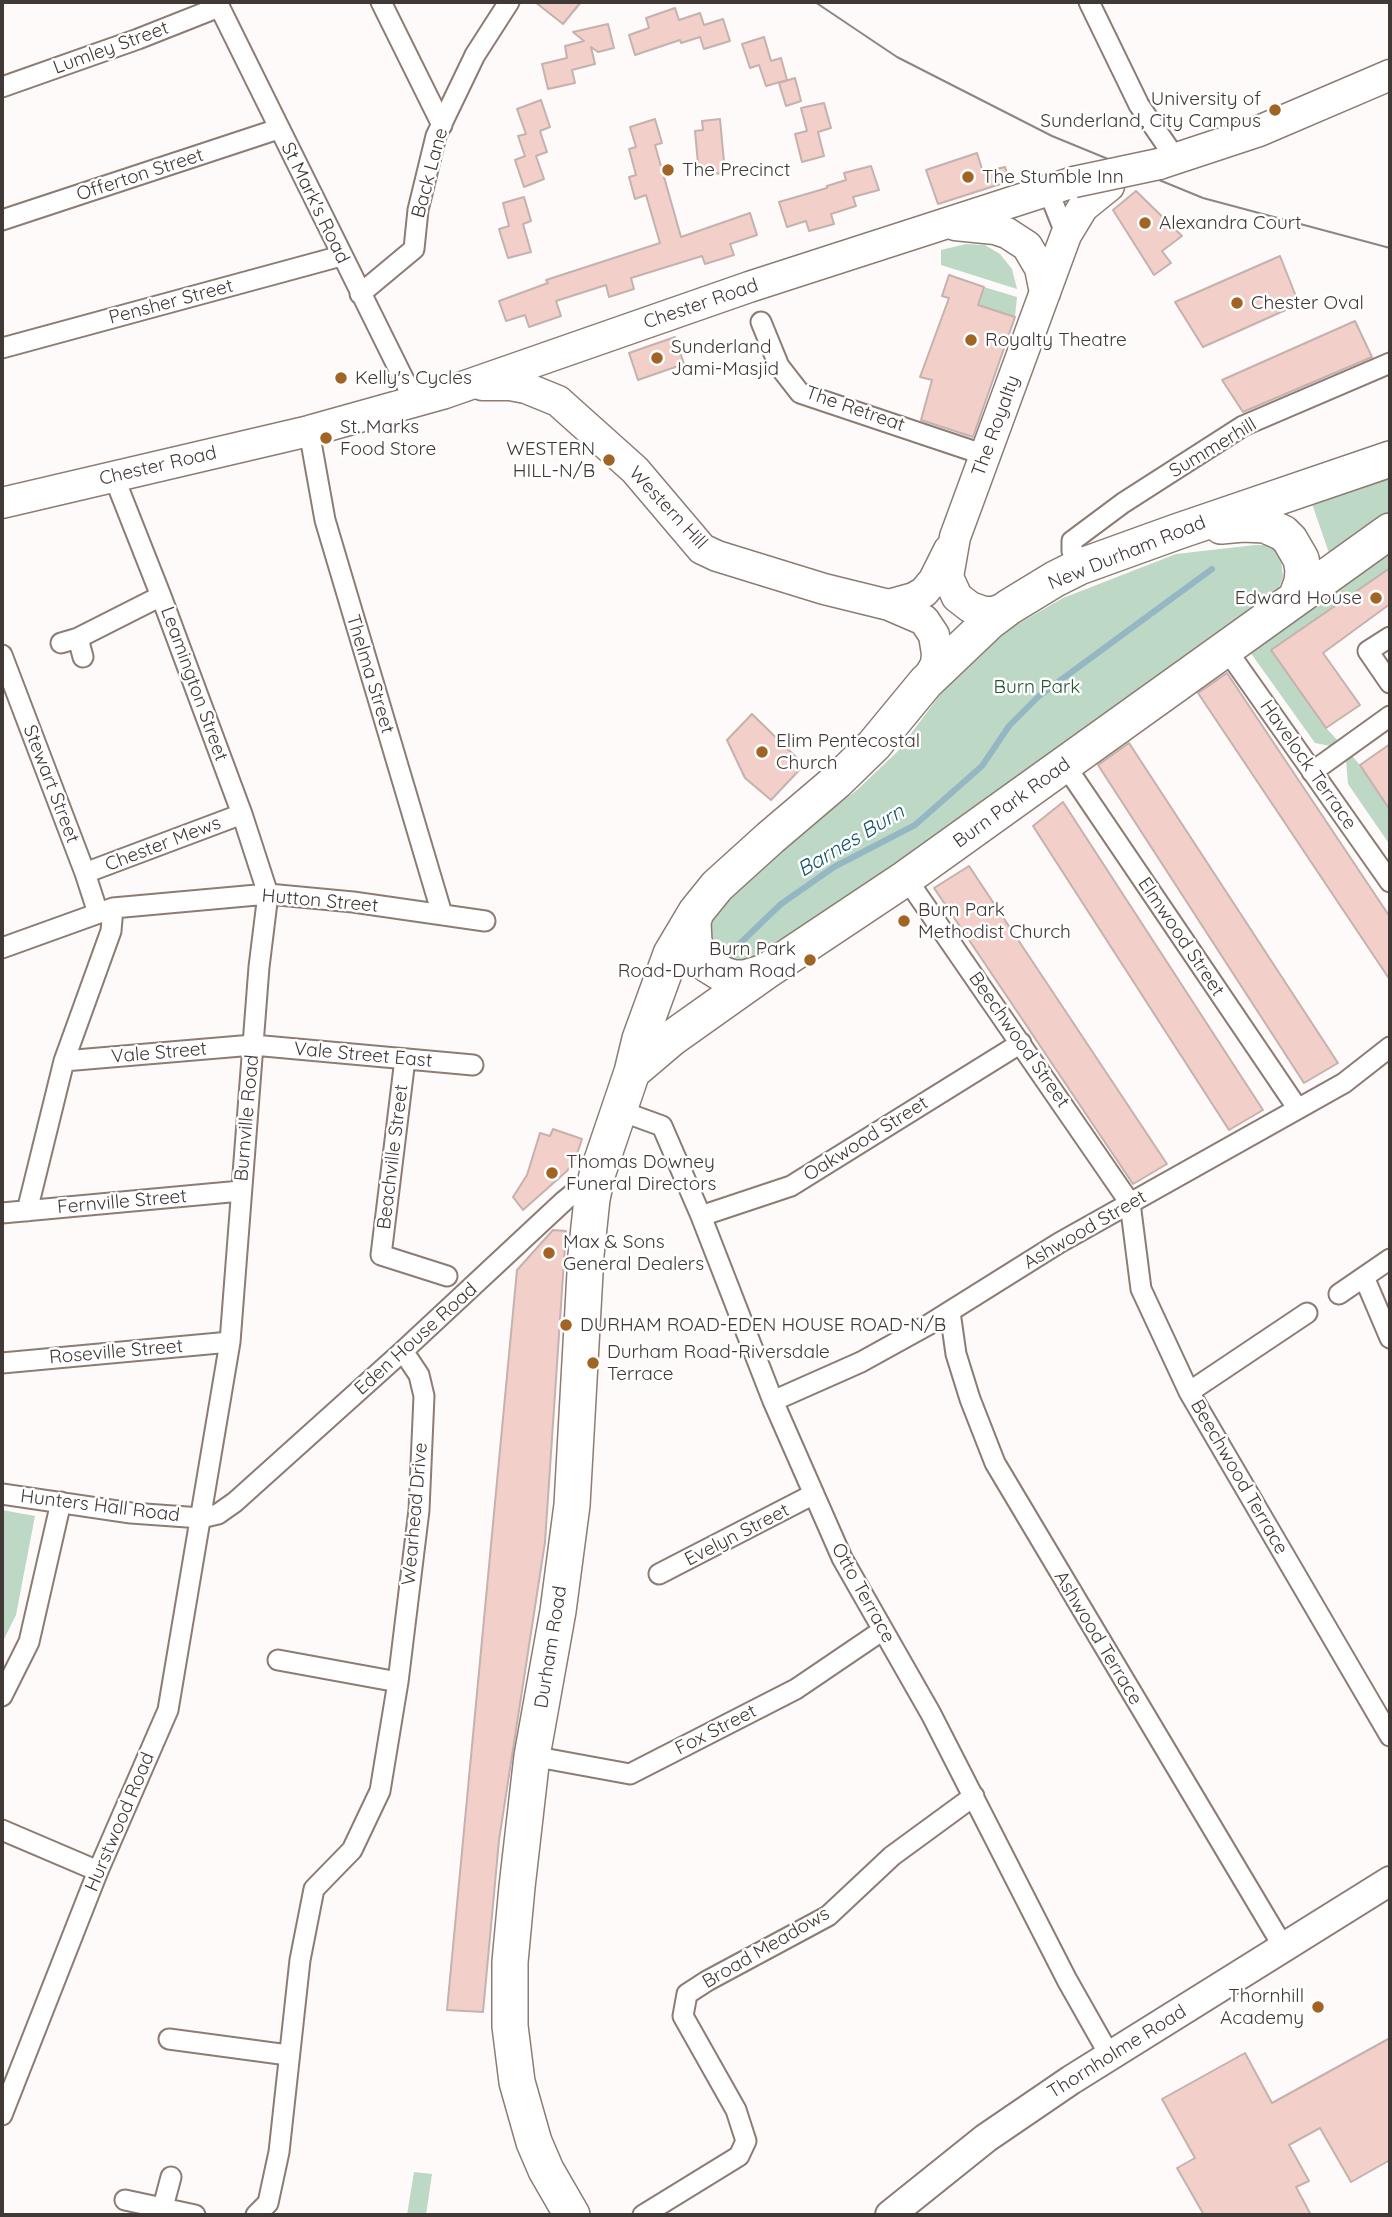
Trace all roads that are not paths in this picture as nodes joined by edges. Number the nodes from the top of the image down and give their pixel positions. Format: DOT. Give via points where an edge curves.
graph roads {
  1 [pos="381,2"];
  2 [pos="509,2"];
  3 [pos="1089,2"];
  4 [pos="218,4"];
  5 [pos="1390,75"];
  6 [pos="2,87"];
  7 [pos="442,125"];
  8 [pos="278,130"];
  9 [pos="1168,161"];
  10 [pos="1061,186"];
  11 [pos="2,220"];
  12 [pos="944,225"];
  13 [pos="1066,235"];
  14 [pos="341,256"];
  15 [pos="1045,293"];
  16 [pos="360,294"];
  17 [pos="761,321"];
  18 [pos="573,347"];
  19 [pos="2,348"];
  20 [pos="1390,363"];
  21 [pos="445,393"];
  22 [pos="558,401"];
  23 [pos="415,402"];
  24 [pos="309,431"];
  25 [pos="985,455"];
  26 [pos="1390,459"];
  27 [pos="114,477"];
  28 [pos="2,503"];
  29 [pos="1390,531"];
  30 [pos="1176,532"];
  31 [pos="955,537"];
  32 [pos="1079,567"];
  33 [pos="161,596"];
  34 [pos="1296,598"];
  35 [pos="889,605"];
  36 [pos="1009,607"];
  37 [pos="1390,638"];
  38 [pos="74,646"];
  39 [pos="1226,649"];
  40 [pos="2,655"];
  41 [pos="926,682"];
  42 [pos="1390,683"];
  43 [pos="1390,716"];
  44 [pos="1065,765"];
  45 [pos="1312,772"];
  46 [pos="242,814"];
  47 [pos="85,873"];
  48 [pos="906,878"];
  49 [pos="1390,882"];
  50 [pos="268,894"];
  51 [pos="105,910"];
  52 [pos="696,912"];
  53 [pos="442,914"];
  54 [pos="485,921"];
  55 [pos="2,948"];
  56 [pos="765,972"];
  57 [pos="1021,1043"];
  58 [pos="253,1045"];
  59 [pos="1390,1047"];
  60 [pos="405,1059"];
  61 [pos="64,1061"];
  62 [pos="473,1065"];
  63 [pos="632,1072"];
  64 [pos="1298,1108"];
  65 [pos="633,1115"];
  66 [pos="597,1175"];
  67 [pos="242,1191"];
  68 [pos="1130,1203"];
  69 [pos="27,1211"];
  70 [pos="2,1213"];
  71 [pos="701,1216"];
  72 [pos="1390,1259"];
  73 [pos="447,1276"];
  74 [pos="1364,1276"];
  75 [pos="1339,1294"];
  76 [pos="950,1312"];
  77 [pos="1307,1313"];
  78 [pos="1390,1338"];
  79 [pos="230,1342"];
  80 [pos="403,1351"];
  81 [pos="2,1363"];
  82 [pos="1189,1392"];
  83 [pos="773,1401"];
  84 [pos="2,1494"];
  85 [pos="814,1494"];
  86 [pos="61,1502"];
  87 [pos="235,1502"];
  88 [pos="201,1518"];
  89 [pos="659,1574"];
  90 [pos="883,1630"];
  91 [pos="278,1660"];
  92 [pos="398,1682"];
  93 [pos="2,1696"];
  94 [pos="1390,1736"];
  95 [pos="532,1756"];
  96 [pos="974,1796"];
  97 [pos="2,1830"];
  98 [pos="98,1871"];
  99 [pos="1390,1881"];
  100 [pos="1283,1948"];
  101 [pos="169,2039"];
  102 [pos="288,2055"];
  103 [pos="1110,2056"];
  104 [pos="2,2115"];
  105 [pos="171,2177"];
  106 [pos="125,2200"];
  107 [pos="163,2207"];
  108 [pos="896,2213"];
  109 [pos="195,2215"];
  110 [pos="256,2215"];
  111 [pos="572,2215"];
  112 [pos="643,2215"];
  1 -- 7 [label="street"];
  2 -- 7 [label="street, Back Lane" via="475,55"];
  3 -- 9 [label="street"];
  4 -- 6 [label="street, Lumley Street" via="138,39"];
  4 -- 8 [label="street, St Mark's Road"];
  5 -- 9 [label="main road, Chester Road" via="1259,131"];
  7 -- 16 [label="street, Back Lane" via="418,210 414,249"];
  8 -- 11 [label="street, Offerton Street"];
  8 -- 14 [label="street, St Mark's Road"];
  9 -- 10 [label="main road, Chester Road, bridge"];
  9 -- 13 [label="main road, The Royalty, bridge" via="1109,186 1083,207"];
  10 -- 12 [label="main road, Chester Road"];
  10 -- 13 [label="street"];
  12 -- 15 [label="main road" via="984,227 1017,239 1034,256"];
  12 -- 18 [label="main road, Chester Road"];
  13 -- 15 [label="main road, The Royalty"];
  14 -- 16 [label="street, St Mark's Road"];
  14 -- 19 [label="street, Pensher Street"];
  15 -- 25 [label="main road, The Royalty"];
  16 -- 23 [label="street, St Mark's Road"];
  17 -- 25 [label="street, The Retreat" via="779,366 800,393"];
  18 -- 21 [label="main road, Chester Road"];
  18 -- 22 [label="main road" via="556,368"];
  20 -- 32 [label="street, Summerhill" via="1243,426 1123,503 1072,541"];
  21 -- 22 [label="main road, Western Hill" via="472,386 510,385"];
  21 -- 23 [label="main road, Chester Road"];
  22 -- 35 [label="main road, Western Hill" via="635,470 702,549"];
  23 -- 24 [label="main road, Chester Road"];
  24 -- 27 [label="main road, Chester Road"];
  24 -- 53 [label="street, Thelma Street" via="325,520"];
  25 -- 31 [label="main road, The Royalty"];
  26 -- 30 [label="highway, New Durham Road"];
  27 -- 28 [label="main road, Chester Road"];
  27 -- 33 [label="street, Leamington Street"];
  29 -- 34 [label="highway, Burn Park Road"];
  30 -- 32 [label="highway, New Durham Road"];
  30 -- 34 [label="highway" via="1243,524 1274,528 1290,540 1301,559 1302,582"];
  31 -- 35 [label="main road" via="924,592"];
  31 -- 36 [label="main road, The Royalty" via="948,577 957,597 984,612"];
  32 -- 36 [label="highway, New Durham Road"];
  33 -- 38 [label="street"];
  33 -- 46 [label="street, Leamington Street"];
  34 -- 39 [label="highway, Burn Park Road"];
  35 -- 41 [label="main road, Western Hill" via="924,620 934,635 936,664"];
  36 -- 41 [label="highway, New Durham Road"];
  37 -- 42 [label="street" via="1368,652"];
  39 -- 44 [label="highway, Burn Park Road"];
  39 -- 45 [label="street, Havelock Terrace"];
  40 -- 47 [label="street, Stewart Street"];
  41 -- 52 [label="highway, New Durham Road" via="874,745 743,862"];
  43 -- 45 [label="street"];
  44 -- 48 [label="highway, Burn Park Road"];
  44 -- 64 [label="street, Elmwood Street"];
  45 -- 49 [label="street, Havelock Terrace"];
  46 -- 47 [label="street, Chester Mews"];
  46 -- 50 [label="street, Leamington Street"];
  47 -- 51 [label="street, Stewart Street"];
  48 -- 56 [label="highway, Burn Park Road"];
  48 -- 57 [label="street, Beechwood Street"];
  50 -- 51 [label="street, Hutton Street"];
  50 -- 53 [label="street, Hutton Street"];
  50 -- 58 [label="street, Burnville Road"];
  51 -- 55 [label="street, Hutton Street"];
  51 -- 61 [label="street" via="111,931"];
  52 -- 56 [label="highway" via="694,942 708,965 734,978"];
  52 -- 63 [label="highway, New Durham Road" via="671,954"];
  53 -- 54 [label="street, Hutton Street"];
  56 -- 63 [label="highway, Burn Park Road"];
  57 -- 68 [label="street, Beechwood Street"];
  57 -- 71 [label="street, Oakwood Street" via="791,1186"];
  58 -- 60 [label="street, Vale Street East"];
  58 -- 61 [label="street, Vale Street"];
  58 -- 67 [label="street, Burnville Road"];
  59 -- 64 [label="street, Ashwood Street" via="1344,1083"];
  60 -- 62 [label="street, Vale Street East"];
  60 -- 73 [label="street, Beachville Street" via="381,1255"];
  61 -- 69 [label="street"];
  63 -- 65 [label="highway, Durham Road"];
  64 -- 68 [label="street, Ashwood Street"];
  65 -- 66 [label="highway, Durham Road"];
  65 -- 71 [label="street, Otto Terrace" via="662,1126"];
  66 -- 80 [label="street, Eden House Road"];
  66 -- 95 [label="highway, Durham Road" via="588,1227 572,1505"];
  67 -- 69 [label="street, Fernville Street"];
  67 -- 79 [label="street, Burnville Road"];
  68 -- 76 [label="street, Ashwood Street"];
  68 -- 82 [label="street, Beechwood Terrace" via="1141,1289"];
  69 -- 70 [label="street, Fernville Street"];
  71 -- 83 [label="street, Otto Terrace"];
  72 -- 74 [label="street"];
  74 -- 75 [label="street"];
  74 -- 78 [label="street"];
  76 -- 83 [label="street, Ashwood Street" via="861,1362"];
  76 -- 100 [label="street, Ashwood Terrace" via="956,1354 995,1463"];
  77 -- 82 [label="street"];
  79 -- 81 [label="street, Roseville Street"];
  79 -- 88 [label="street, Burnville Road"];
  80 -- 87 [label="street, Eden House Road"];
  80 -- 92 [label="street, Wearhead Drive" via="419,1375 424,1396 419,1510"];
  82 -- 94 [label="street, Beechwood Terrace"];
  83 -- 85 [label="street, Otto Terrace"];
  84 -- 86 [label="street, Hunters Hall Road"];
  85 -- 89 [label="street, Evelyn Street"];
  85 -- 90 [label="street, Otto Terrace" via="842,1558"];
  86 -- 88 [label="street, Hunters Hall Road"];
  86 -- 93 [label="street" via="29,1642"];
  87 -- 88 [label="street, Hunters Hall Road" via="218,1514"];
  88 -- 98 [label="street, Hurstwood Road" via="168,1710"];
  90 -- 95 [label="street, Fox Street" via="796,1689 630,1774"];
  90 -- 96 [label="street, Otto Terrace"];
  91 -- 92 [label="street"];
  92 -- 102 [label="street, Wearhead Drive" via="380,1791 352,1850 314,1889"];
  95 -- 111 [label="highway, Durham Road" via="510,1962 510,2026 517,2082 531,2132"];
  96 -- 103 [label="street, Otto Terrace"];
  96 -- 112 [label="street, Broad Meadows" via="892,1856 828,1916 687,1994 683,2016 736,2109 746,2141 739,2156"];
  97 -- 98 [label="street"];
  98 -- 104 [label="street, Hurstwood Road"];
  99 -- 100 [label="street, Thornholme Road"];
  100 -- 103 [label="street, Thornholme Road"];
  101 -- 102 [label="street"];
  102 -- 110 [label="street, Wearhead Drive" via="279,2152 268,2203"];
  103 -- 108 [label="street, Thornholme Road" via="986,2138"];
  105 -- 107 [label="street"];
  106 -- 107 [label="street"];
  107 -- 109 [label="street"];
}
